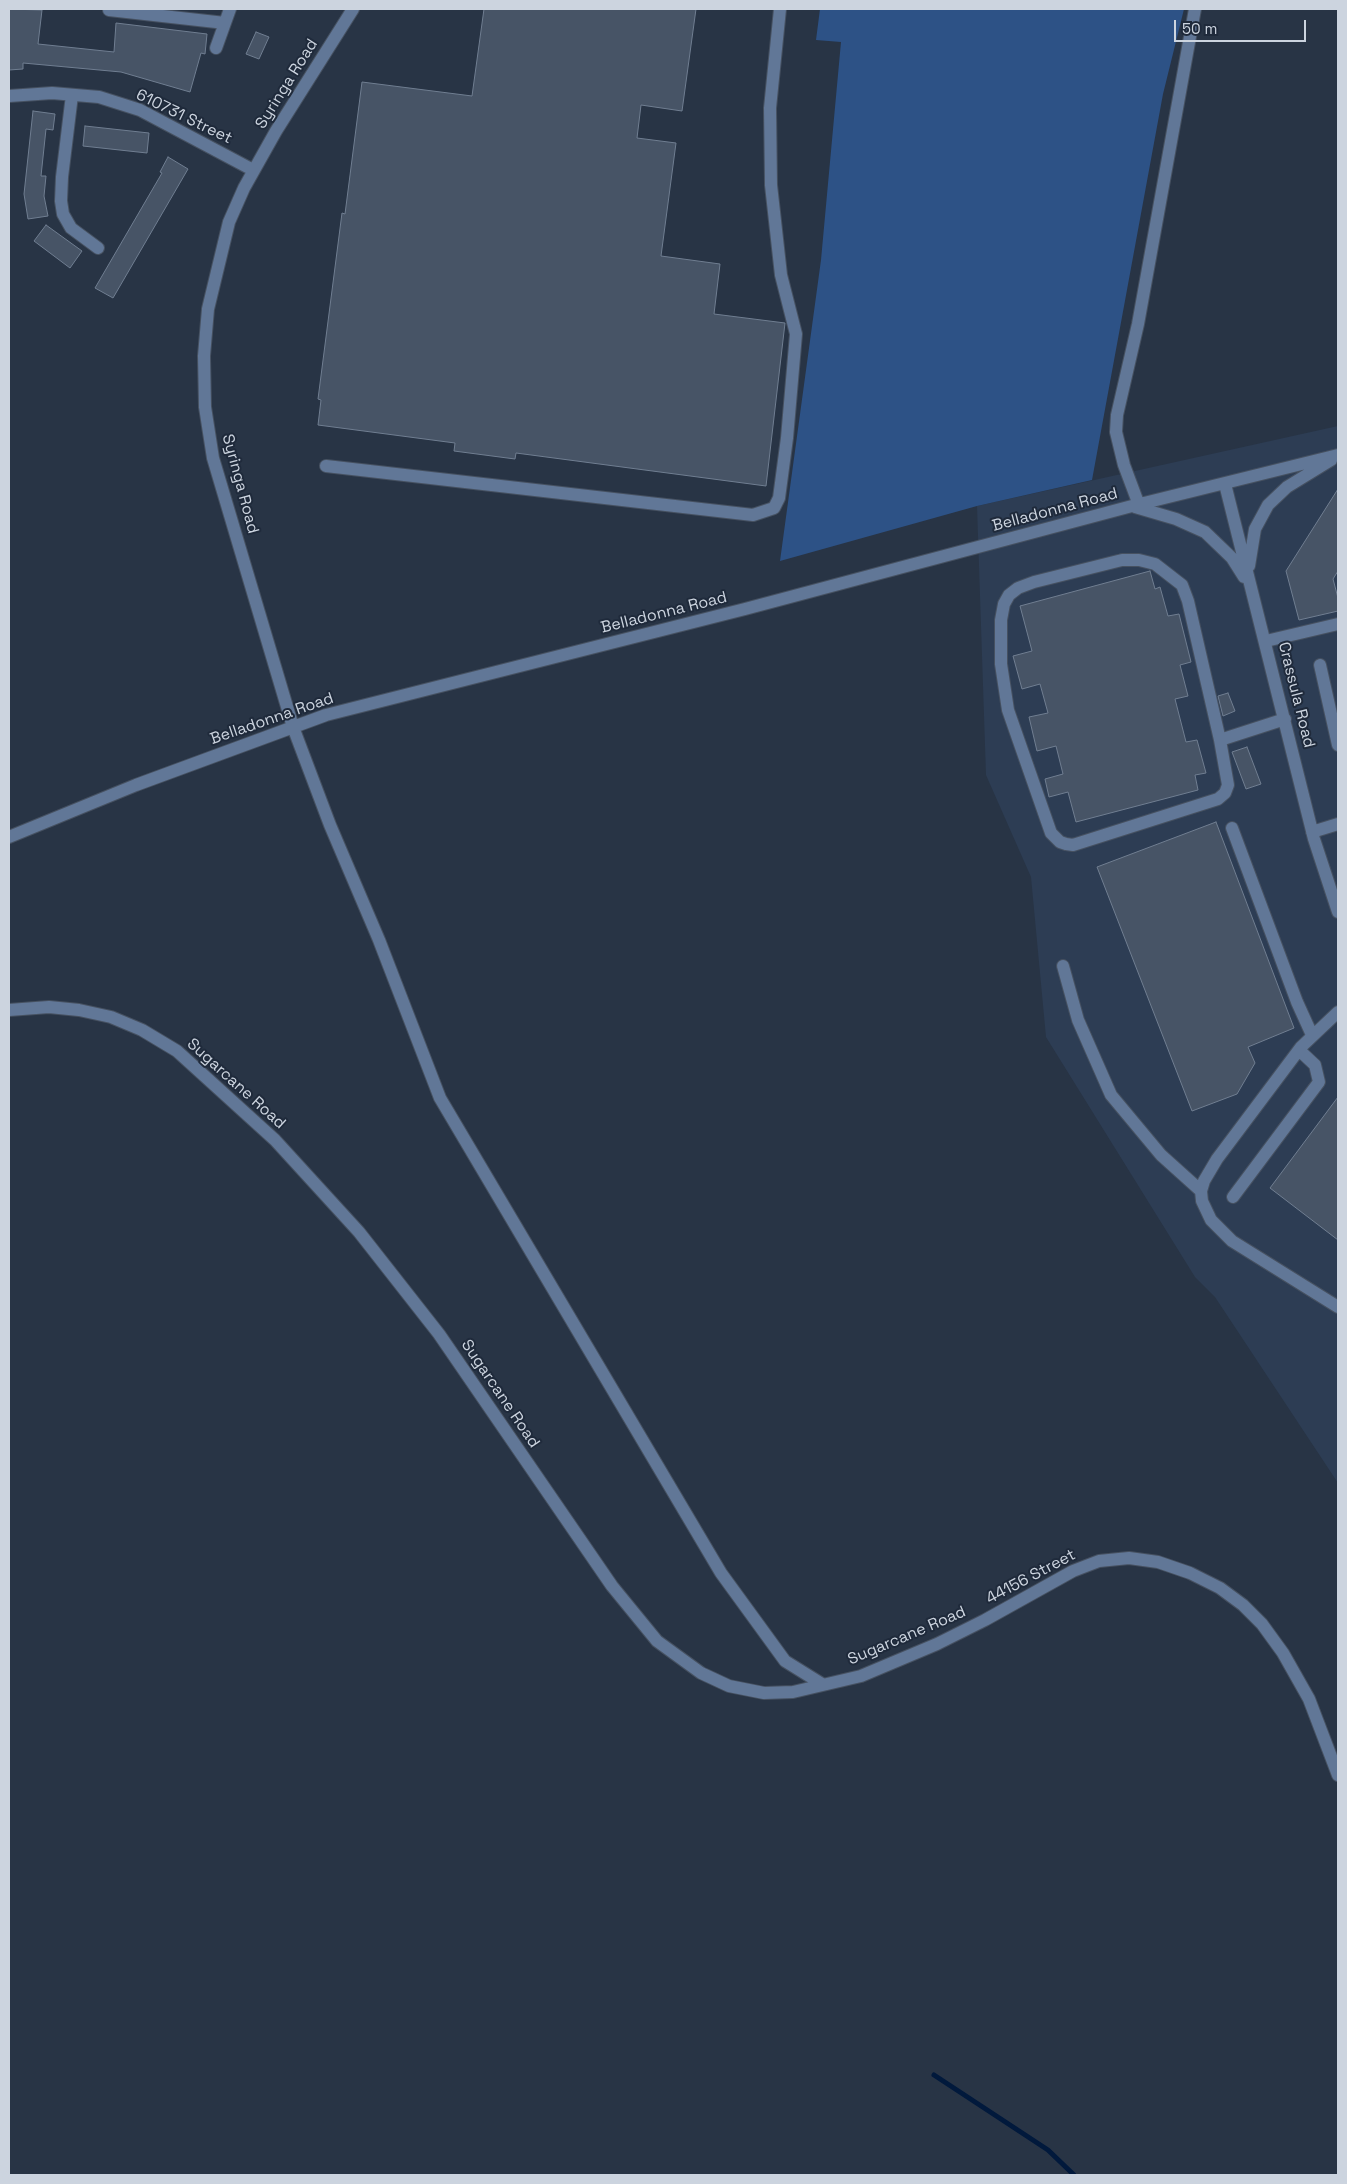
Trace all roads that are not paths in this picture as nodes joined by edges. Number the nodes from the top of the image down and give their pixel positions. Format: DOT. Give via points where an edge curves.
graph roads {
  1 [pos="230,9"];
  2 [pos="353,9"];
  3 [pos="780,9"];
  4 [pos="1195,9"];
  5 [pos="109,10"];
  6 [pos="225,23"];
  7 [pos="216,48"];
  8 [pos="72,95"];
  9 [pos="9,96"];
  10 [pos="253,170"];
  11 [pos="98,248"];
  12 [pos="1338,455"];
  13 [pos="326,466"];
  14 [pos="1225,484"];
  15 [pos="1136,505"];
  16 [pos="1249,578"];
  17 [pos="1255,596"];
  18 [pos="1338,624"];
  19 [pos="1266,641"];
  20 [pos="1320,665"];
  21 [pos="1285,719"];
  22 [pos="293,727"];
  23 [pos="1220,740"];
  24 [pos="1338,744"];
  25 [pos="1338,824"];
  26 [pos="1232,828"];
  27 [pos="1312,832"];
  28 [pos="9,838"];
  29 [pos="1338,912"];
  30 [pos="1063,966"];
  31 [pos="9,1010"];
  32 [pos="1338,1012"];
  33 [pos="1312,1035"];
  34 [pos="1299,1050"];
  35 [pos="1201,1190"];
  36 [pos="1232,1197"];
  37 [pos="1338,1307"];
  38 [pos="985,1620"];
  39 [pos="822,1684"];
  40 [pos="1338,1775"];
  1 -- 6 [label="street"];
  2 -- 10 [label="street, Syringa Road"];
  3 -- 13 [label="street" via="770,108 771,185 781,274 796,334 787,438 779,498 774,508 753,514"];
  4 -- 15 [label="street" via="1138,324 1117,415 1116,432"];
  5 -- 6 [label="street"];
  6 -- 7 [label="street"];
  8 -- 9 [label="street, 610731 Street"];
  8 -- 10 [label="street, 610731 Street" via="99,97 140,110"];
  8 -- 11 [label="street" via="61,201 63,214 71,228"];
  10 -- 22 [label="street, Syringa Road" via="229,222 210,300 204,356 205,407 213,458"];
  12 -- 14 [label="street, Belladonna Road"];
  12 -- 16 [label="street" via="1287,487 1268,505 1255,529"];
  14 -- 15 [label="street, Belladonna Road"];
  14 -- 16 [label="street, Crassula Road"];
  15 -- 17 [label="street" via="1205,532 1232,558"];
  15 -- 22 [label="street, Belladonna Road" via="745,609 326,715"];
  16 -- 17 [label="street, Crassula Road"];
  17 -- 19 [label="street, Crassula Road"];
  18 -- 19 [label="street"];
  19 -- 21 [label="street, Crassula Road"];
  20 -- 24 [label="street"];
  21 -- 23 [label="street"];
  21 -- 27 [label="street, Crassula Road"];
  22 -- 28 [label="street, Belladonna Road" via="136,785"];
  22 -- 39 [label="street, Syringa Road" via="440,1098 721,1573 785,1660"];
  23 -- 23 [label="street" via="1228,785 1218,800 1073,845 1060,842 1051,833 1008,710 1001,664 1001,620 1009,595 1034,582 1122,560 1155,564 1182,585 1188,601"];
  25 -- 27 [label="street"];
  26 -- 33 [label="street"];
  27 -- 29 [label="street, Crassula Road"];
  30 -- 35 [label="street" via="1078,1020 1111,1095 1161,1156"];
  31 -- 39 [label="street, Sugarcane Road" via="49,1007 111,1017 142,1030 177,1052 275,1140 359,1232 439,1334 612,1586 657,1641 701,1673 729,1686 764,1693 793,1692"];
  32 -- 33 [label="street"];
  33 -- 34 [label="street"];
  34 -- 35 [label="street" via="1217,1159"];
  34 -- 36 [label="street" via="1315,1065 1319,1082"];
  35 -- 37 [label="street" via="1202,1201 1211,1220 1232,1241"];
  38 -- 39 [label="street, Sugarcane Road" via="861,1676"];
  38 -- 40 [label="street, 44156 Street" via="1073,1571 1099,1561 1129,1558 1158,1562 1190,1573 1220,1588 1262,1624 1309,1699"];
}
